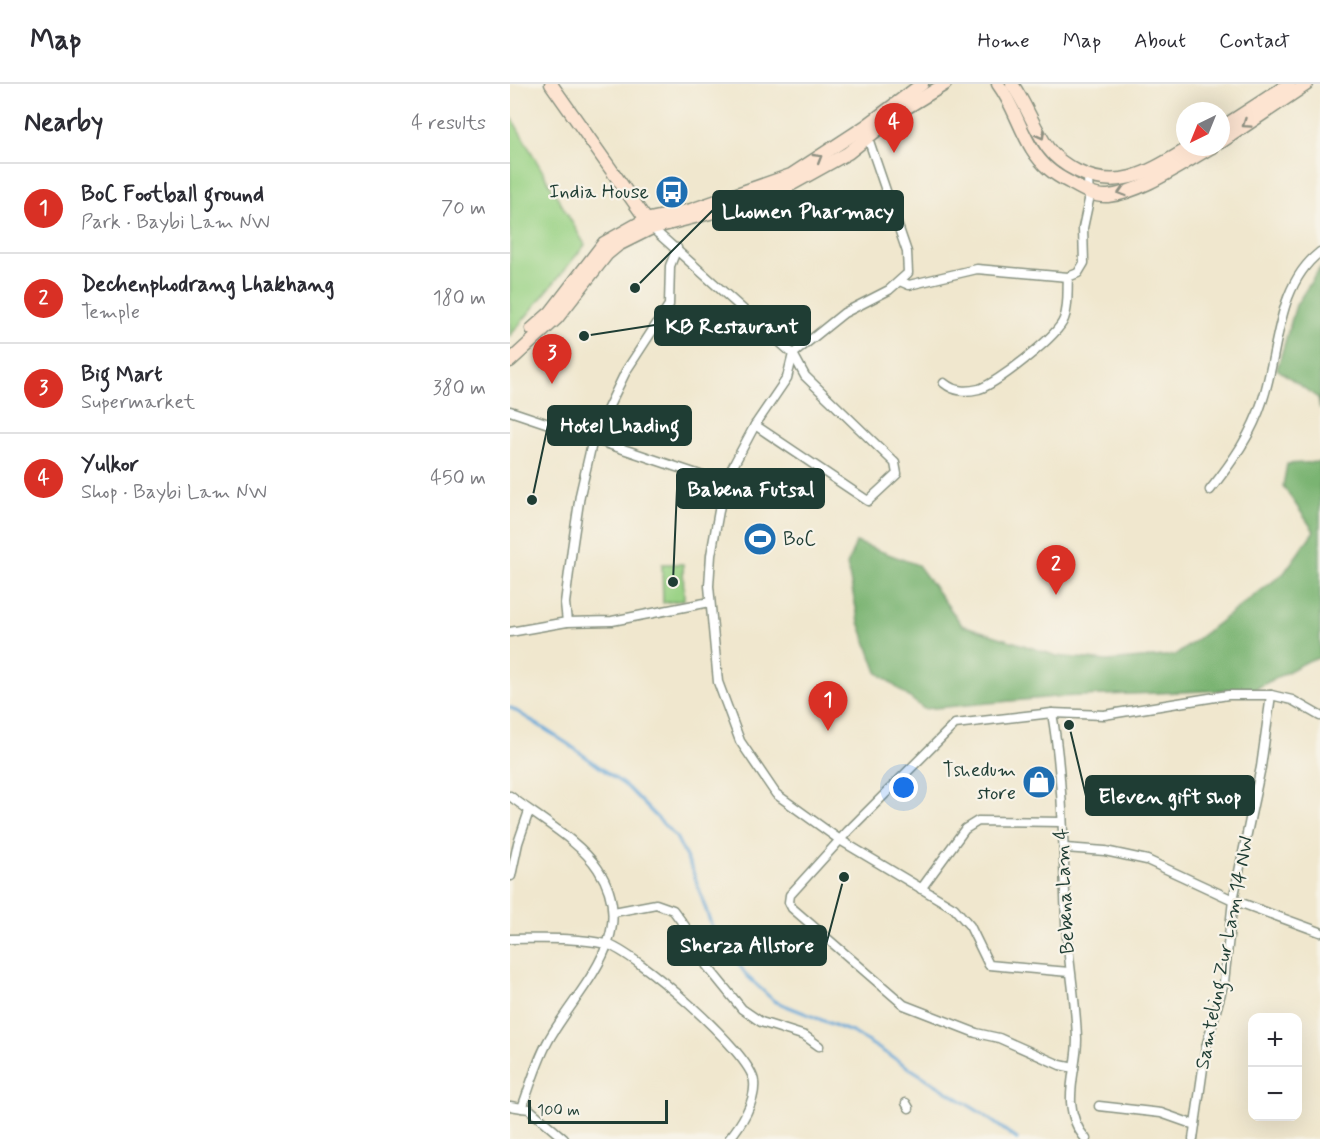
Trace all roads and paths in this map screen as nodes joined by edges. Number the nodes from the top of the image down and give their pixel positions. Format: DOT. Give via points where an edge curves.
graph roads {
  1 [pos="551,84"];
  2 [pos="922,84"];
  3 [pos="945,84"];
  4 [pos="998,84"];
  5 [pos="1012,84"];
  6 [pos="1289,84"];
  7 [pos="1307,84"];
  8 [pos="1230,123"];
  9 [pos="1230,136"];
  10 [pos="868,138"];
  11 [pos="1176,156"];
  12 [pos="1196,156"];
  13 [pos="1089,177"];
  14 [pos="1089,193"];
  15 [pos="649,224"];
  16 [pos="677,248"];
  17 [pos="1320,252"];
  18 [pos="1068,277"];
  19 [pos="902,282"];
  20 [pos="510,350"];
  21 [pos="793,354"];
  22 [pos="510,361"];
  23 [pos="944,383"];
  24 [pos="510,411"];
  25 [pos="755,425"];
  26 [pos="593,439"];
  27 [pos="724,483"];
  28 [pos="1210,490"];
  29 [pos="710,602"];
  30 [pos="567,622"];
  31 [pos="510,632"];
  32 [pos="1271,695"];
  33 [pos="1052,713"];
  34 [pos="1320,716"];
  35 [pos="510,796"];
  36 [pos="529,811"];
  37 [pos="1061,822"];
  38 [pos="840,840"];
  39 [pos="1065,848"];
  40 [pos="512,876"];
  41 [pos="921,889"];
  42 [pos="1233,900"];
  43 [pos="614,912"];
  44 [pos="1320,932"];
  45 [pos="510,939"];
  46 [pos="608,944"];
  47 [pos="1069,972"];
  48 [pos="819,1046"];
  49 [pos="1074,1068"];
  50 [pos="1099,1106"];
  51 [pos="516,1107"];
  52 [pos="1195,1125"];
  53 [pos="564,1139"];
  54 [pos="729,1139"];
  55 [pos="1086,1139"];
  56 [pos="1193,1139"];
  1 -- 15 [label="main road"];
  15 -- 2 [label="main road, one-way" via="790,175 858,132"];
  3 -- 10 [label="main road"];
  4 -- 14 [label="main road" via="1045,168"];
  5 -- 13 [label="main road, one-way" via="1047,147 1061,163"];
  6 -- 8 [label="main road"];
  7 -- 9 [label="main road, one-way"];
  10 -- 15 [label="main road" via="785,188 741,205"];
  10 -- 19 [label="street" via="907,252 908,273"];
  11 -- 13 [label="main road" via="1123,180 1105,182"];
  12 -- 14 [label="main road, one-way" via="1128,190 1107,196"];
  13 -- 14 [label="street"];
  14 -- 18 [label="street" via="1083,228 1084,263 1078,273"];
  15 -- 16 [label="street"];
  15 -- 20 [label="main road" via="628,228 597,249 551,312"];
  15 -- 22 [label="main road" via="608,254 557,318"];
  16 -- 21 [label="street"];
  16 -- 26 [label="street" via="670,266 669,305 634,357"];
  17 -- 28 [label="street" via="1294,284 1255,422 1243,447"];
  18 -- 19 [label="street" via="977,269 909,285"];
  18 -- 23 [label="street" via="1064,320 1047,341 982,388 961,391"];
  19 -- 21 [label="street" via="844,313"];
  21 -- 25 [label="street" via="787,378"];
  21 -- 25 [label="street" via="805,376 895,463 897,474 868,501"];
  24 -- 26 [label="street"];
  25 -- 27 [label="street"];
  26 -- 27 [label="street"];
  26 -- 30 [label="street" via="572,549 565,603"];
  27 -- 29 [label="street" via="711,555"];
  29 -- 30 [label="street" via="612,621"];
  29 -- 38 [label="street" via="718,682 740,741 776,794"];
  30 -- 31 [label="street"];
  32 -- 33 [label="street" via="1228,695 1104,715"];
  32 -- 34 [label="street" via="1292,700"];
  32 -- 42 [label="street, Samteling Zur Lam 14 NW" via="1261,767"];
  33 -- 37 [label="street, Bebena Lam 4"];
  33 -- 38 [label="street" via="954,724"];
  35 -- 36 [label="street"];
  36 -- 40 [label="street"];
  36 -- 43 [label="street" via="589,858 607,886"];
  37 -- 39 [label="street, Bebena Lam 4"];
  37 -- 41 [label="street" via="978,821 965,829"];
  38 -- 41 [label="street"];
  38 -- 49 [label="street" via="790,895 792,908 904,1005"];
  39 -- 42 [label="street" via="1148,860"];
  39 -- 47 [label="street, Bebena Lam 4"];
  41 -- 47 [label="street" via="962,916 989,965"];
  42 -- 44 [label="street"];
  42 -- 52 [label="street, Samteling Zur Lam 14 NW" via="1224,982 1206,1047"];
  43 -- 46 [label="street"];
  43 -- 48 [label="street" via="656,904 673,910 693,937 707,966 742,1009 753,1018 791,1030"];
  45 -- 46 [label="street"];
  46 -- 51 [label="street" via="585,987 550,1037"];
  46 -- 54 [label="street" via="686,1001 747,1062 754,1079 754,1094"];
  47 -- 49 [label="street, Bebena Lam 4" via="1076,1018"];
  49 -- 55 [label="street, Bebena Lam 4" via="1071,1103 1078,1130"];
  50 -- 52 [label="street" via="1161,1113"];
  51 -- 53 [label="street" via="529,1109"];
  52 -- 56 [label="street, Samteling Zur Lam 14 NW"];
}
